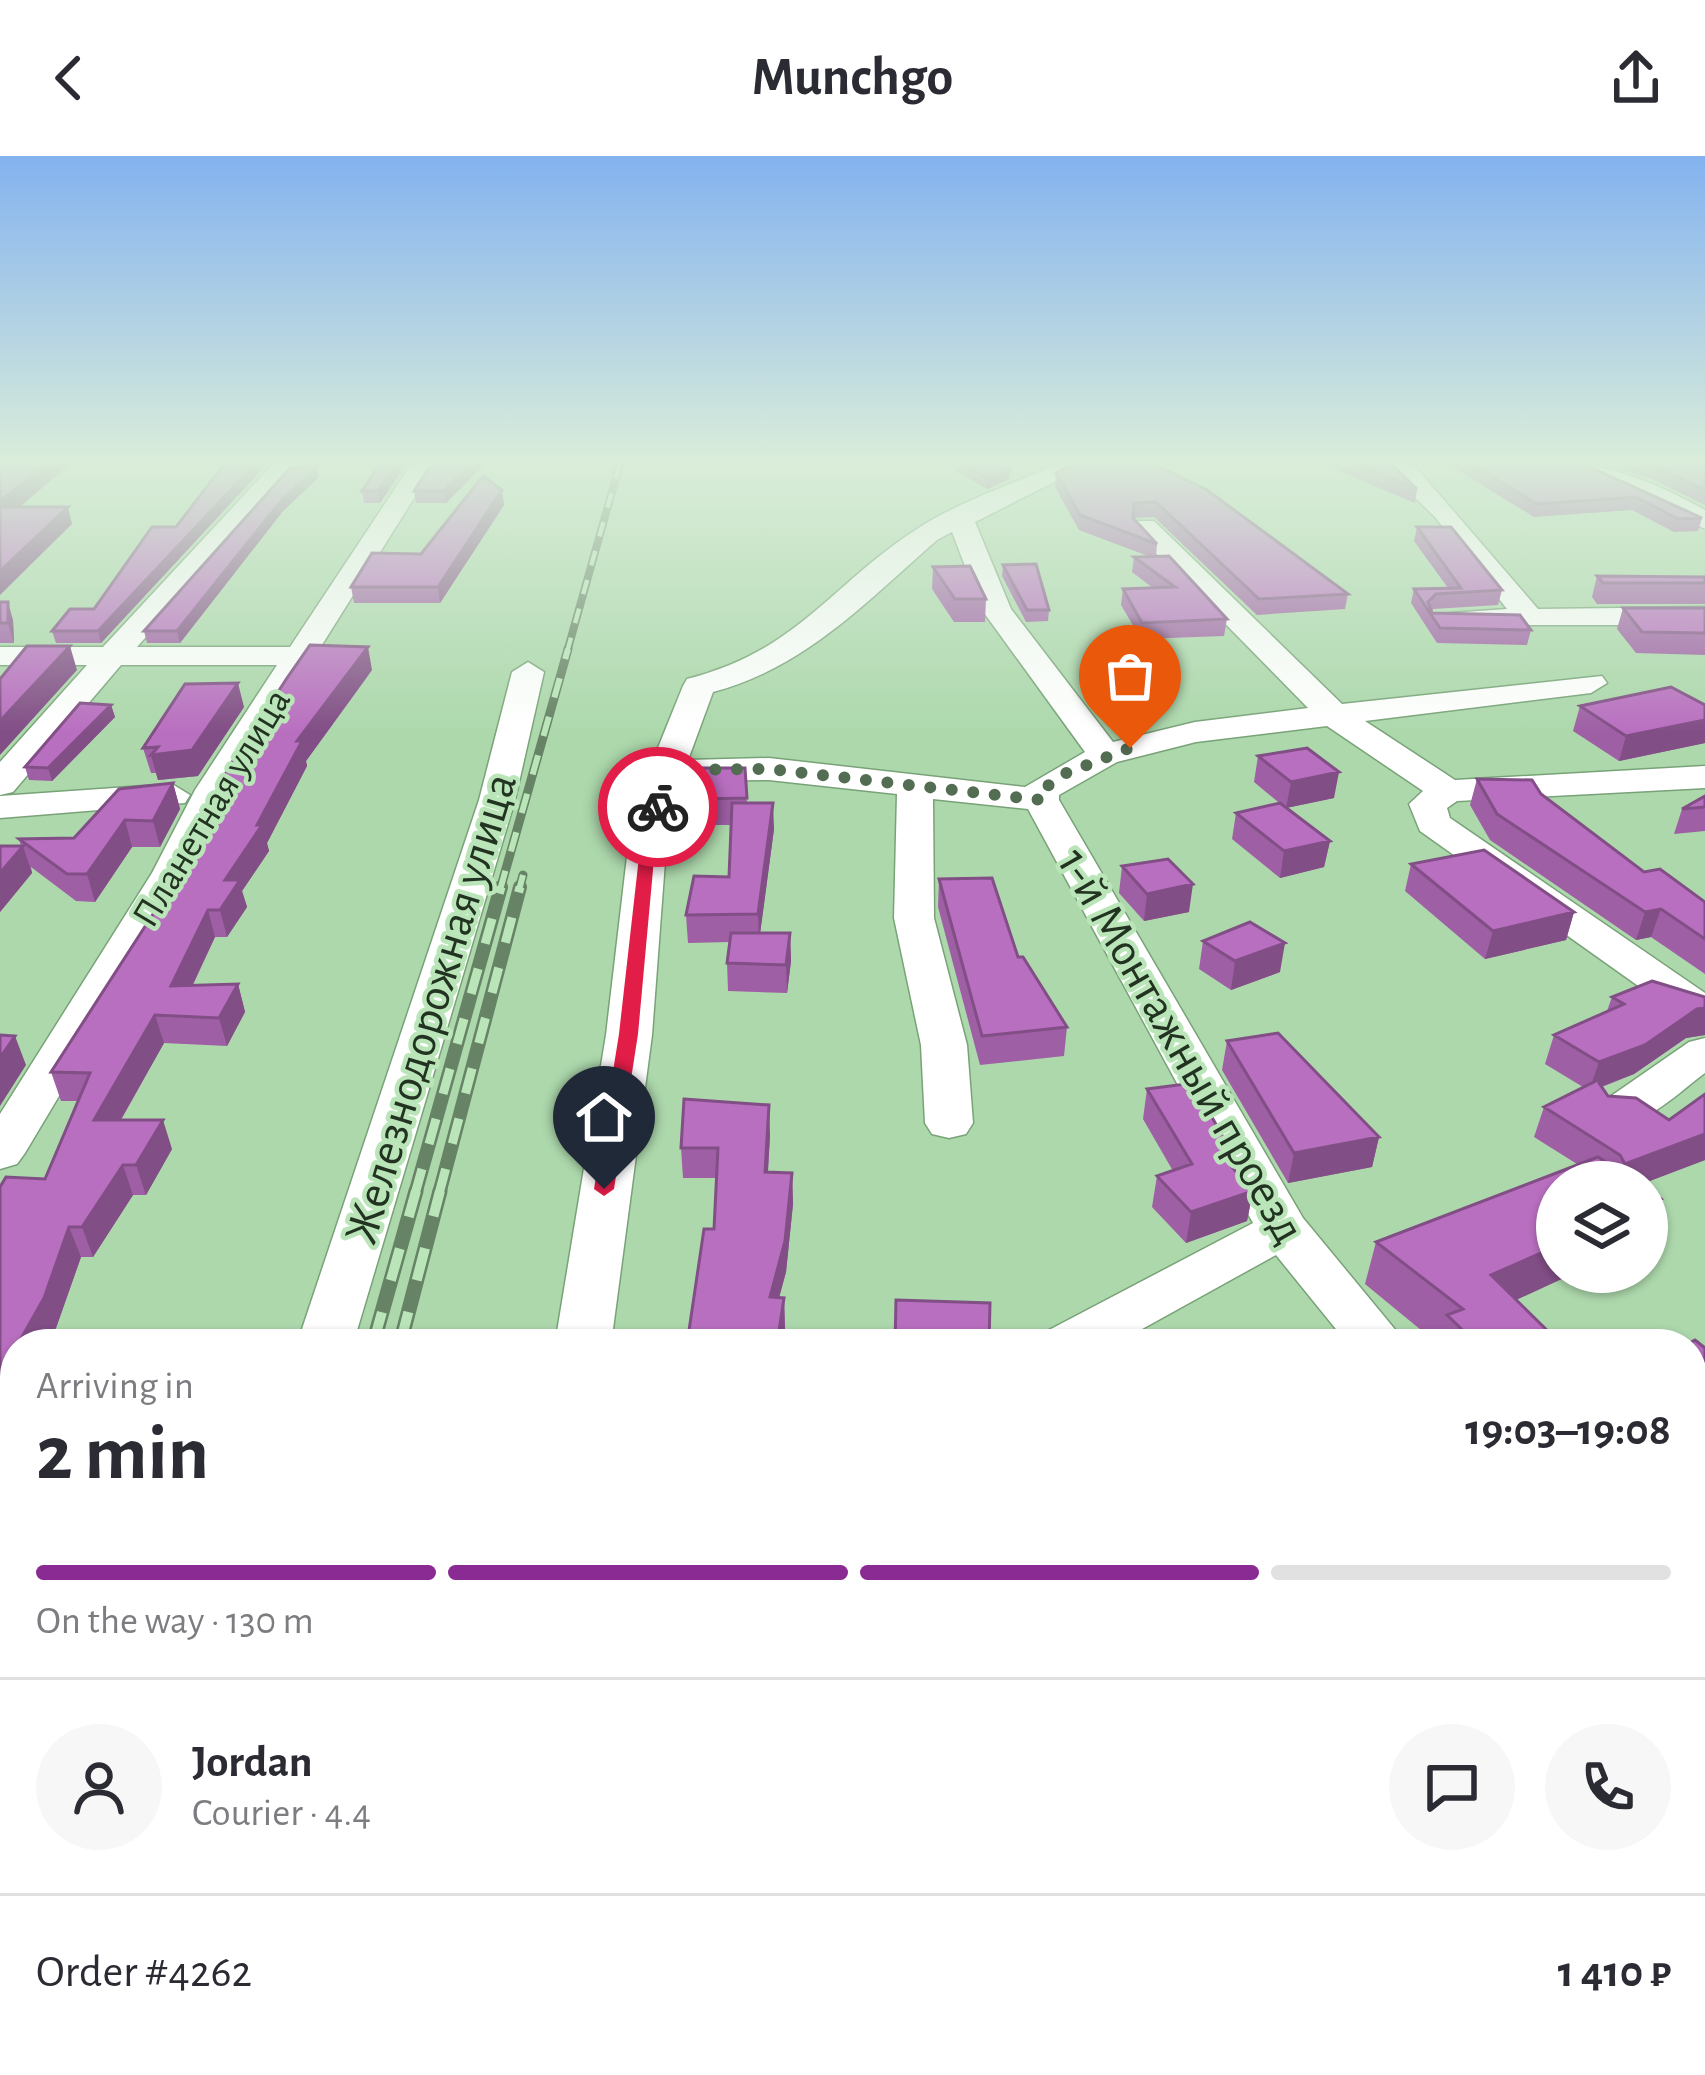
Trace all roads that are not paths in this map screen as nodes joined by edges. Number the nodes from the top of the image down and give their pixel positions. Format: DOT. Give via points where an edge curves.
graph roads {
  1 [pos="203,553"];
  2 [pos="366,553"];
  3 [pos="905,553"];
  4 [pos="974,553"];
  5 [pos="1170,553"];
  6 [pos="1473,553"];
  7 [pos="1705,616"];
  8 [pos="1530,618"];
  9 [pos="1444,619"];
  10 [pos="0,656"];
  11 [pos="300,656"];
  12 [pos="117,657"];
  13 [pos="529,672"];
  14 [pos="1591,683"];
  15 [pos="1336,717"];
  16 [pos="1105,755"];
  17 [pos="667,770"];
  18 [pos="1705,777"];
  19 [pos="0,784"];
  20 [pos="915,784"];
  21 [pos="213,790"];
  22 [pos="1448,791"];
  23 [pos="1041,800"];
  24 [pos="0,807"];
  25 [pos="1705,1013"];
  26 [pos="1705,1052"];
  27 [pos="1618,1114"];
  28 [pos="949,1124"];
  29 [pos="0,1154"];
  30 [pos="1283,1228"];
  31 [pos="330,1329"];
  32 [pos="585,1329"];
  33 [pos="1097,1329"];
  34 [pos="1367,1329"];
  1 -- 12 [label="street"];
  2 -- 11 [label="street, Планетная улица"];
  3 -- 17 [label="street" via="780,656 699,686"];
  4 -- 16 [label="street" via="997,610"];
  5 -- 15 [label="street"];
  6 -- 8 [label="street"];
  7 -- 8 [label="street"];
  8 -- 9 [label="street"];
  10 -- 12 [label="street"];
  11 -- 12 [label="street"];
  11 -- 21 [label="street, Планетная улица"];
  12 -- 19 [label="street"];
  13 -- 31 [label="street, Железнодорожная улица" via="497,800"];
  14 -- 15 [label="street, 1-й Монтажный проезд"];
  15 -- 16 [label="street, 1-й Монтажный проезд" via="1195,732"];
  15 -- 22 [label="street"];
  16 -- 23 [label="street, 1-й Монтажный проезд" via="1052,782"];
  17 -- 20 [label="street" via="769,769"];
  17 -- 32 [label="street" via="647,848"];
  18 -- 22 [label="street"];
  20 -- 23 [label="street"];
  20 -- 28 [label="street" via="914,918 944,1045"];
  21 -- 24 [label="street"];
  21 -- 29 [label="street, Планетная улица" via="172,873"];
  22 -- 25 [label="street" via="1427,804 1433,823"];
  23 -- 30 [label="street, 1-й Монтажный проезд"];
  26 -- 27 [label="street"];
  30 -- 33 [label="street"];
  30 -- 34 [label="street, 1-й Монтажный проезд"];
}
